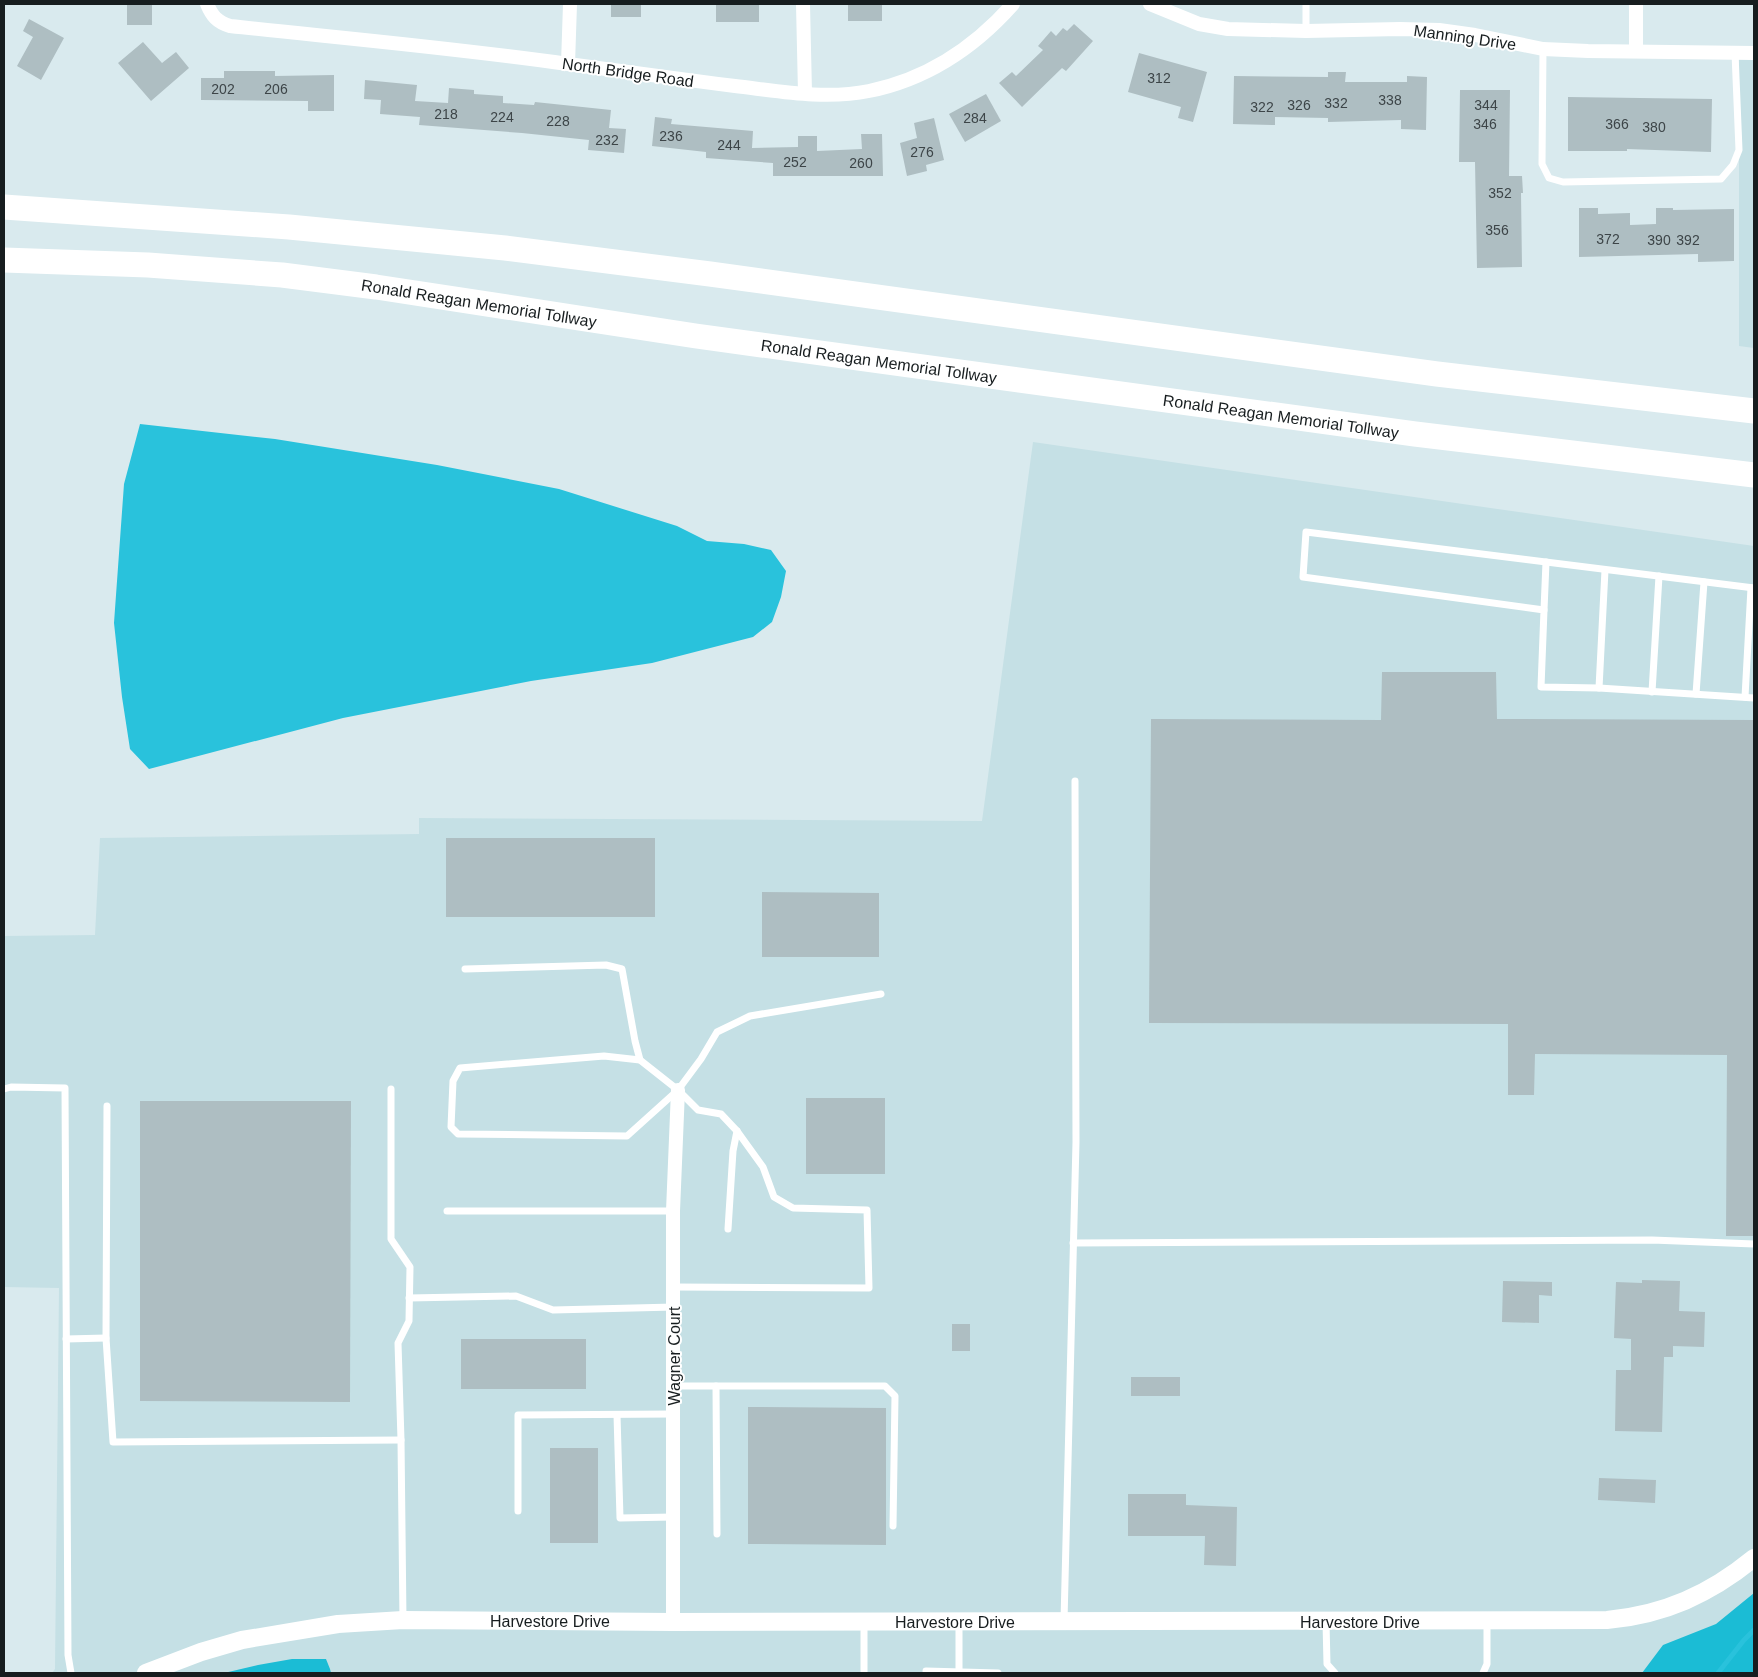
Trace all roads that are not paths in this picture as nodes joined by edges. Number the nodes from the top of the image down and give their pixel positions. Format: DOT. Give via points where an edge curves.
graph roads {
  1 [pos="207,4"];
  2 [pos="570,4"];
  3 [pos="803,4"];
  4 [pos="1014,4"];
  5 [pos="1150,4"];
  6 [pos="1306,4"];
  7 [pos="1636,4"];
  8 [pos="1306,31"];
  9 [pos="1543,49"];
  10 [pos="1636,51"];
  11 [pos="1735,53"];
  12 [pos="1754,53"];
  13 [pos="568,64"];
  14 [pos="805,93"];
  15 [pos="4,207"];
  16 [pos="4,260"];
  17 [pos="1754,411"];
  18 [pos="1754,475"];
  19 [pos="1546,562"];
  20 [pos="1605,570"];
  21 [pos="1659,576"];
  22 [pos="1704,582"];
  23 [pos="1752,588"];
  24 [pos="1544,610"];
  25 [pos="1599,688"];
  26 [pos="1652,692"];
  27 [pos="1696,694"];
  28 [pos="1745,698"];
  29 [pos="1754,698"];
  30 [pos="1074,781"];
  31 [pos="465,969"];
  32 [pos="881,994"];
  33 [pos="640,1060"];
  34 [pos="4,1089"];
  35 [pos="390,1089"];
  36 [pos="678,1090"];
  37 [pos="107,1106"];
  38 [pos="737,1131"];
  39 [pos="447,1211"];
  40 [pos="673,1211"];
  41 [pos="728,1230"];
  42 [pos="1073,1243"];
  43 [pos="1754,1244"];
  44 [pos="674,1287"];
  45 [pos="410,1298"];
  46 [pos="674,1307"];
  47 [pos="106,1338"];
  48 [pos="66,1339"];
  49 [pos="673,1386"];
  50 [pos="716,1386"];
  51 [pos="674,1414"];
  52 [pos="617,1415"];
  53 [pos="401,1440"];
  54 [pos="518,1511"];
  55 [pos="673,1517"];
  56 [pos="893,1526"];
  57 [pos="717,1534"];
  58 [pos="1754,1558"];
  59 [pos="403,1620"];
  60 [pos="1487,1621"];
  61 [pos="673,1622"];
  62 [pos="864,1622"];
  63 [pos="959,1622"];
  64 [pos="1064,1622"];
  65 [pos="1326,1622"];
  66 [pos="926,1671"];
  67 [pos="959,1672"];
  68 [pos="71,1673"];
  69 [pos="146,1673"];
  70 [pos="864,1673"];
  71 [pos="998,1673"];
  72 [pos="1335,1673"];
  73 [pos="1483,1673"];
  1 -- 13 [label="street, North Bridge Road" via="217,20 230,26"];
  2 -- 13 [label="street"];
  3 -- 14 [label="street"];
  4 -- 14 [label="street, North Bridge Road" via="983,35 953,58 916,77 868,91 824,95"];
  5 -- 8 [label="street, Manning Drive" via="1209,26"];
  6 -- 8 [label="lane"];
  7 -- 10 [label="street"];
  8 -- 9 [label="street, Manning Drive" via="1439,30"];
  9 -- 10 [label="street, Manning Drive"];
  9 -- 11 [label="lane" via="1542,164 1549,178 1562,182 1721,179 1733,166 1739,150"];
  10 -- 11 [label="street, Manning Drive"];
  11 -- 12 [label="street, Manning Drive"];
  13 -- 14 [label="street, North Bridge Road"];
  15 -- 17 [label="highway" via="289,227 505,248 1437,374"];
  16 -- 18 [label="highway, Ronald Reagan Memorial Tollway" via="148,265 282,275 696,336 1405,433"];
  19 -- 20 [label="lane"];
  19 -- 24 [label="lane"];
  19 -- 24 [label="lane" via="1306,532 1303,577"];
  20 -- 21 [label="lane"];
  20 -- 25 [label="lane"];
  21 -- 22 [label="lane"];
  21 -- 26 [label="lane"];
  22 -- 23 [label="lane"];
  22 -- 27 [label="lane"];
  23 -- 28 [label="lane"];
  24 -- 25 [label="lane" via="1541,687"];
  25 -- 26 [label="lane"];
  26 -- 27 [label="lane"];
  27 -- 28 [label="lane"];
  28 -- 29 [label="lane"];
  30 -- 42 [label="lane" via="1076,1142"];
  31 -- 33 [label="lane" via="606,965 622,969"];
  32 -- 36 [label="lane" via="750,1016 717,1032"];
  33 -- 36 [label="lane"];
  33 -- 36 [label="lane" via="604,1056 460,1068 453,1081 451,1127 458,1134 627,1136"];
  34 -- 48 [label="lane" via="65,1088"];
  35 -- 45 [label="lane" via="390,1239 410,1267"];
  36 -- 38 [label="lane" via="698,1110 721,1114"];
  36 -- 40 [label="street, Wagner Court"];
  37 -- 47 [label="lane"];
  38 -- 41 [label="lane"];
  38 -- 44 [label="lane" via="763,1167 774,1197 793,1208 867,1210 869,1288"];
  39 -- 40 [label="lane"];
  40 -- 44 [label="street, Wagner Court"];
  42 -- 43 [label="lane" via="1652,1240"];
  42 -- 64 [label="lane"];
  44 -- 46 [label="street, Wagner Court"];
  45 -- 46 [label="lane" via="516,1296 553,1310"];
  45 -- 53 [label="lane" via="409,1321 398,1343"];
  46 -- 49 [label="street, Wagner Court"];
  47 -- 48 [label="lane"];
  47 -- 53 [label="lane" via="113,1442"];
  48 -- 68 [label="lane" via="68,1655"];
  49 -- 50 [label="lane"];
  49 -- 51 [label="street, Wagner Court"];
  50 -- 56 [label="lane" via="885,1386 894,1396"];
  50 -- 57 [label="lane"];
  51 -- 52 [label="lane"];
  51 -- 55 [label="street, Wagner Court"];
  52 -- 54 [label="lane" via="518,1415"];
  52 -- 55 [label="lane" via="620,1518"];
  53 -- 59 [label="lane"];
  55 -- 61 [label="street, Wagner Court"];
  58 -- 60 [label="street, Harvestore Drive" via="1700,1595 1657,1612 1607,1620"];
  59 -- 61 [label="street, Harvestore Drive"];
  59 -- 69 [label="street, Harvestore Drive" via="338,1624 242,1640"];
  60 -- 65 [label="street, Harvestore Drive"];
  60 -- 73 [label="lane" via="1487,1664"];
  61 -- 62 [label="street, Harvestore Drive"];
  62 -- 63 [label="street, Harvestore Drive"];
  62 -- 70 [label="lane"];
  63 -- 64 [label="street, Harvestore Drive"];
  63 -- 67 [label="lane"];
  64 -- 65 [label="street, Harvestore Drive"];
  65 -- 72 [label="lane" via="1327,1664"];
  66 -- 67 [label="lane"];
  67 -- 71 [label="lane"];
}
